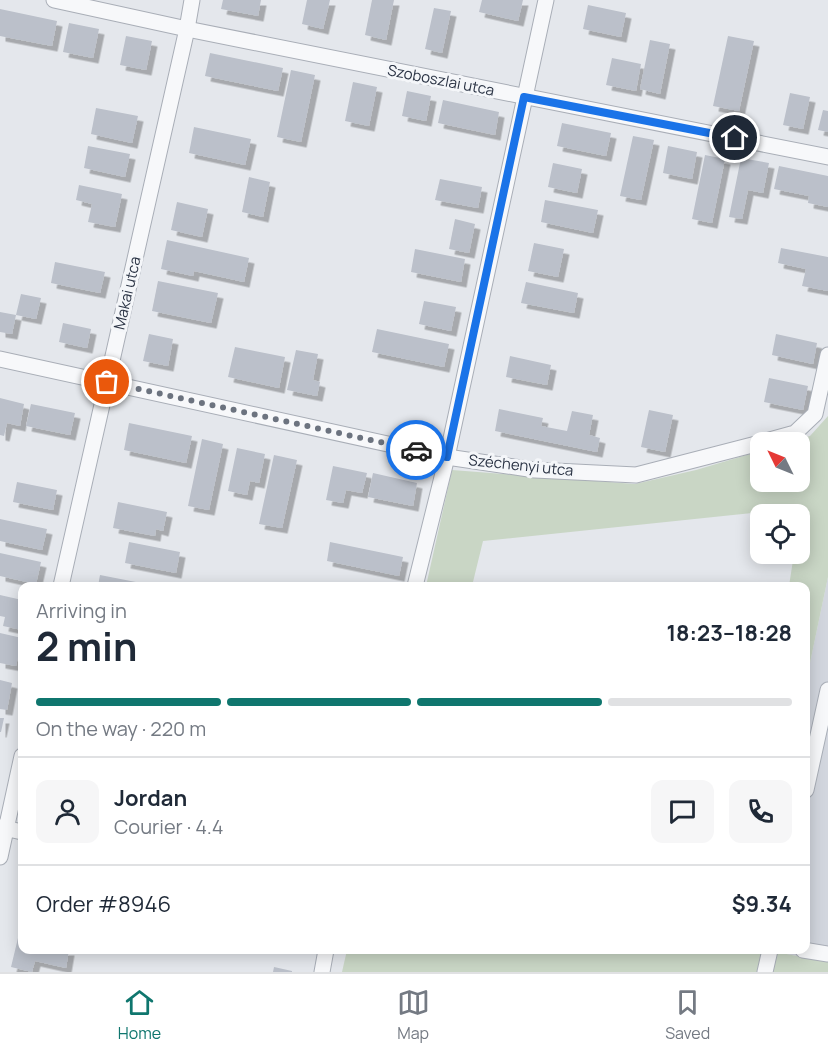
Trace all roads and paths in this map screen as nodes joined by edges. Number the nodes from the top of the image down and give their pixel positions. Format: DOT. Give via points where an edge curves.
graph roads {
  1 [pos="54,0"];
  2 [pos="192,0"];
  3 [pos="546,0"];
  4 [pos="187,28"];
  5 [pos="524,97"];
  6 [pos="828,157"];
  7 [pos="828,355"];
  8 [pos="0,359"];
  9 [pos="107,382"];
  10 [pos="796,432"];
  11 [pos="750,446"];
  12 [pos="447,457"];
  13 [pos="62,582"];
  14 [pos="416,582"];
  15 [pos="828,690"];
  16 [pos="18,771"];
  17 [pos="810,772"];
  18 [pos="3,828"];
  19 [pos="18,831"];
  20 [pos="0,857"];
  21 [pos="810,951"];
  22 [pos="325,954"];
  23 [pos="769,954"];
  24 [pos="828,954"];
  25 [pos="321,972"];
  26 [pos="765,972"];
  1 -- 4 [label="street, Szoboszlai utca"];
  2 -- 4 [label="street, Makai utca"];
  3 -- 5 [label="street"];
  4 -- 5 [label="street, Szoboszlai utca"];
  4 -- 9 [label="street, Makai utca"];
  5 -- 6 [label="street, Szoboszlai utca"];
  5 -- 12 [label="street"];
  7 -- 10 [label="street, Széchenyi utca" via="815,414"];
  8 -- 9 [label="street, Széchenyi utca"];
  9 -- 12 [label="street, Széchenyi utca"];
  9 -- 13 [label="street, Makai utca"];
  11 -- 12 [label="street, Széchenyi utca" via="636,475 535,470"];
  12 -- 14 [label="street"];
  15 -- 17 [label="street"];
  16 -- 18 [label="street"];
  18 -- 19 [label="street"];
  18 -- 20 [label="street"];
  21 -- 24 [label="street"];
  22 -- 25 [label="street"];
  23 -- 26 [label="street"];
}
